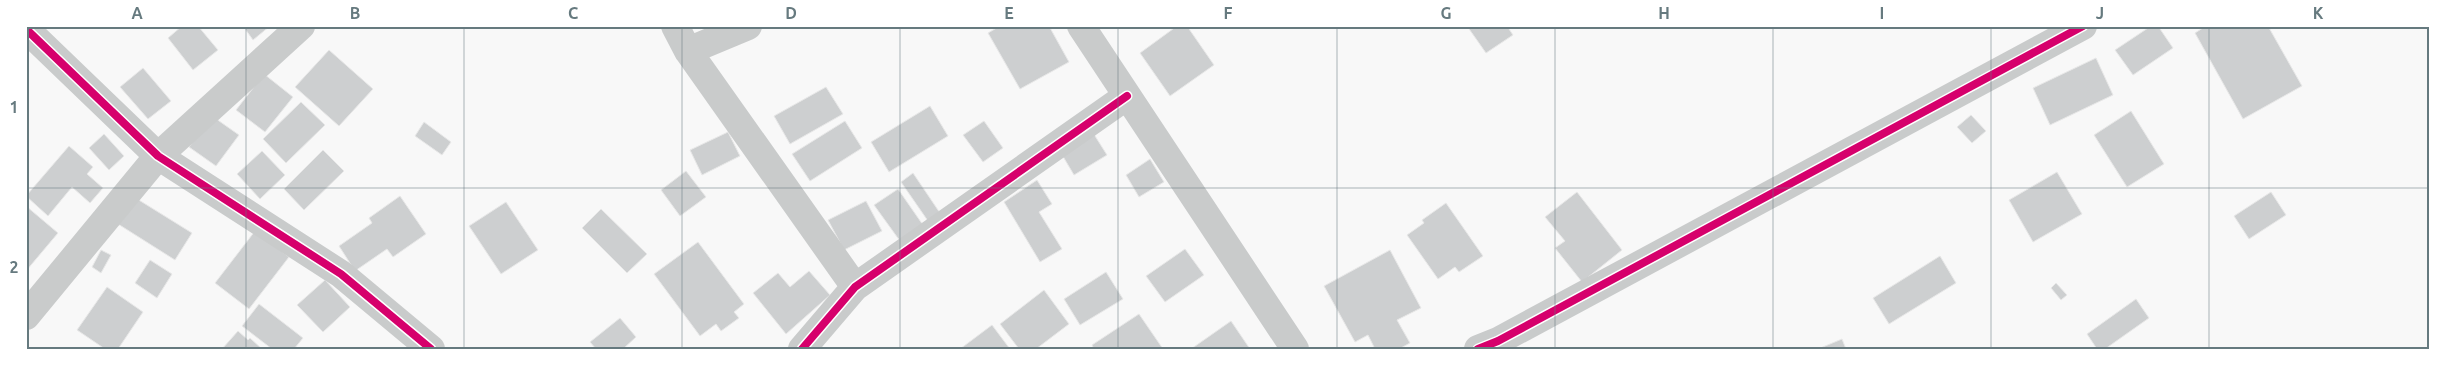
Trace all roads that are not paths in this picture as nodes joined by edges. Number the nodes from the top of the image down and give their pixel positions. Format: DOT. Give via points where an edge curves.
graph roads {
  1 [pos="301,26"];
  2 [pos="675,26"];
  3 [pos="748,26"];
  4 [pos="1081,26"];
  5 [pos="2083,26"];
  6 [pos="26,29"];
  7 [pos="688,51"];
  8 [pos="1127,96"];
  9 [pos="158,156"];
  10 [pos="855,288"];
  11 [pos="26,316"];
  12 [pos="431,349"];
  13 [pos="802,349"];
  14 [pos="1295,349"];
  15 [pos="1478,349"];
  1 -- 9 [label="street"];
  2 -- 7 [label="street"];
  3 -- 7 [label="street"];
  4 -- 8 [label="street"];
  5 -- 15 [label="street"];
  6 -- 9 [label="street"];
  7 -- 10 [label="street"];
  8 -- 10 [label="street"];
  8 -- 14 [label="street"];
  9 -- 11 [label="street"];
  9 -- 12 [label="street" via="341,274"];
  10 -- 13 [label="street"];
}
